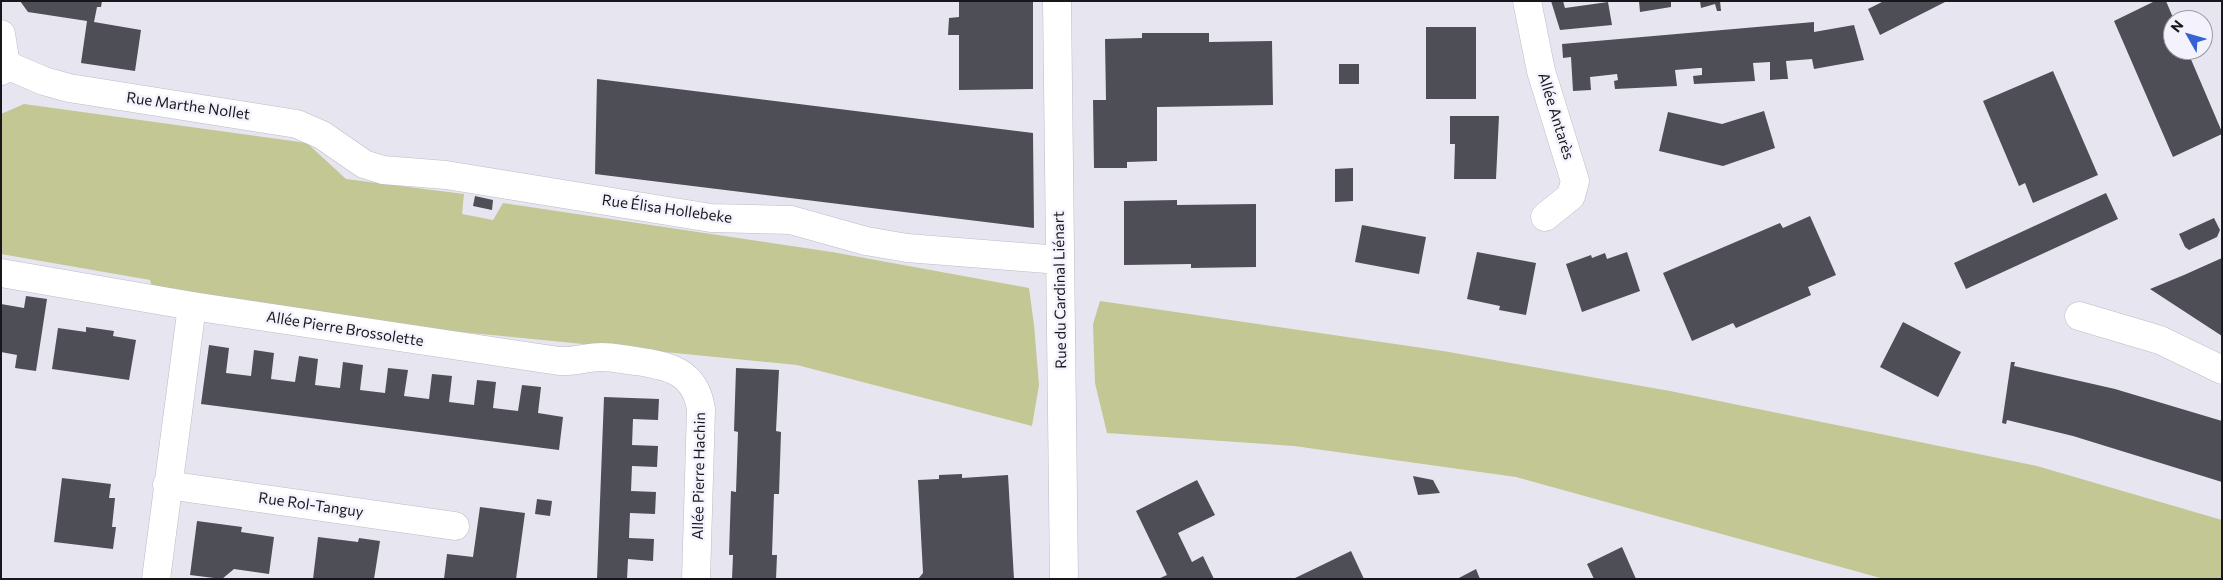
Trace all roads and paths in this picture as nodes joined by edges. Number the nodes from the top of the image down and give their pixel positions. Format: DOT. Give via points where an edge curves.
graph roads {
  1 [pos="1057,1"];
  2 [pos="1527,1"];
  3 [pos="1,34"];
  4 [pos="2,68"];
  5 [pos="364,164"];
  6 [pos="1545,216"];
  7 [pos="1060,270"];
  8 [pos="1,273"];
  9 [pos="192,306"];
  10 [pos="2079,316"];
  11 [pos="2222,370"];
  12 [pos="686,377"];
  13 [pos="168,485"];
  14 [pos="455,526"];
  15 [pos="156,579"];
  16 [pos="696,579"];
  17 [pos="1064,579"];
  1 -- 7 [label="street, Rue du Cardinal Liénart"];
  2 -- 6 [label="street, Allée Antarès" via="1542,71 1576,181 1571,196"];
  3 -- 4 [label="street" via="5,52"];
  4 -- 5 [label="street, Rue Marthe Nollet" via="69,88 297,124 322,136"];
  5 -- 7 [label="street, Rue Élisa Hollebeke" via="383,170 446,175 711,218 791,220 884,244"];
  7 -- 17 [label="street, Rue du Cardinal Liénart"];
  8 -- 9 [label="street, Allée Pierre Brossolette"];
  9 -- 12 [label="street, Allée Pierre Brossolette" via="559,361 608,357 664,365"];
  9 -- 13 [label="street"];
  10 -- 11 [label="street" via="2160,340"];
  12 -- 16 [label="street, Allée Pierre Hachin" via="696,391 701,409"];
  13 -- 14 [label="street, Rue Rol-Tanguy"];
  13 -- 15 [label="street"];
}
